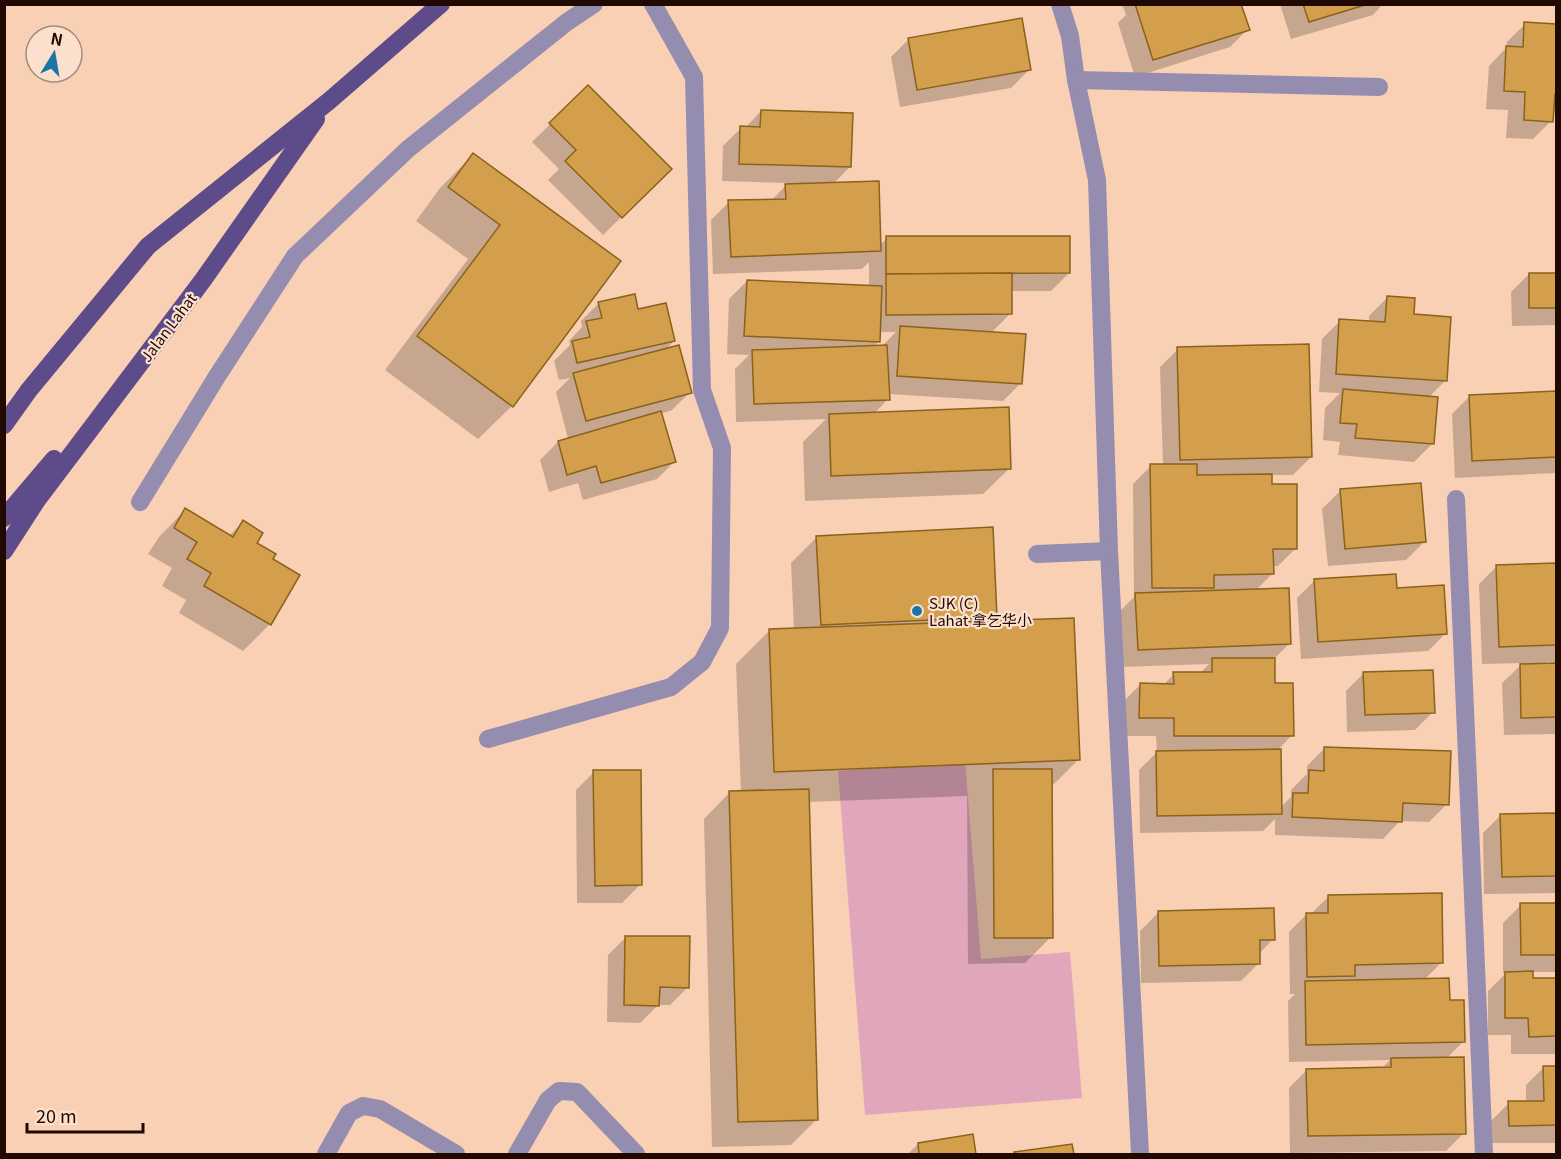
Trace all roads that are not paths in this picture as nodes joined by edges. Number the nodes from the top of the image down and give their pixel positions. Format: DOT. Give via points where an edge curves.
graph roads {
  1 [pos="441,4"];
  2 [pos="594,4"];
  3 [pos="653,4"];
  4 [pos="1060,4"];
  5 [pos="1076,80"];
  6 [pos="1379,87"];
  7 [pos="329,100"];
  8 [pos="203,280"];
  9 [pos="4,425"];
  10 [pos="1456,499"];
  11 [pos="140,502"];
  12 [pos="4,518"];
  13 [pos="4,551"];
  14 [pos="1109,551"];
  15 [pos="1037,554"];
  16 [pos="488,740"];
  17 [pos="326,1155"];
  18 [pos="456,1155"];
  19 [pos="517,1155"];
  20 [pos="636,1155"];
  21 [pos="1140,1155"];
  22 [pos="1484,1155"];
  1 -- 7 [label="main road, Jalan Lahat"];
  2 -- 11 [label="street" via="408,149 295,256"];
  3 -- 16 [label="street" via="694,77 702,390 722,448 720,627 702,662 671,687"];
  4 -- 5 [label="street" via="1070,36"];
  5 -- 6 [label="street"];
  5 -- 14 [label="street" via="1097,180"];
  7 -- 8 [label="main road, Jalan Lahat"];
  7 -- 9 [label="main road, Jalan Lahat" via="148,246"];
  8 -- 12 [label="main road"];
  8 -- 13 [label="main road, Jalan Lahat" via="37,500"];
  10 -- 22 [label="street"];
  14 -- 15 [label="street"];
  14 -- 21 [label="street"];
  17 -- 18 [label="street" via="350,1113 363,1106 380,1109"];
  19 -- 20 [label="street" via="548,1100 559,1091 577,1092"];
}
